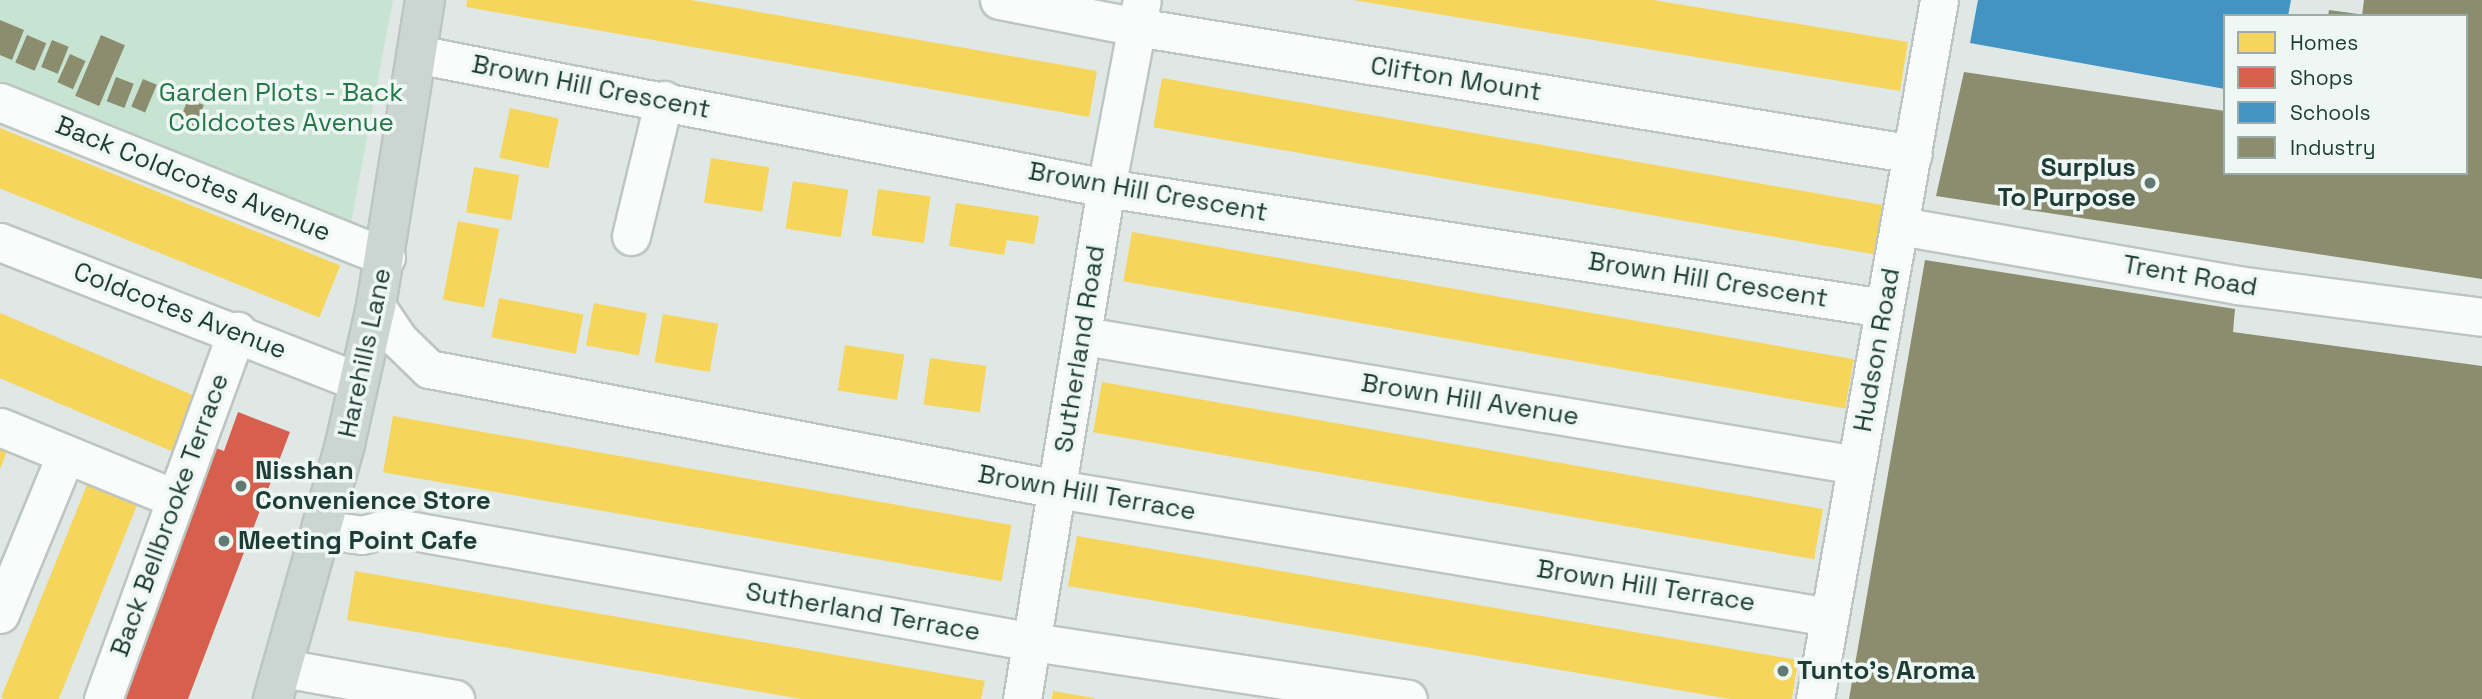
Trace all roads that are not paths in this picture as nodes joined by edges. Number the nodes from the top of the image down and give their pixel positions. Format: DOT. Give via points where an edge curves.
graph roads {
  1 [pos="425,0"];
  2 [pos="999,0"];
  3 [pos="1938,0"];
  4 [pos="1140,13"];
  5 [pos="416,54"];
  6 [pos="664,100"];
  7 [pos="0,102"];
  8 [pos="1913,154"];
  9 [pos="1106,188"];
  10 [pos="1900,226"];
  11 [pos="631,236"];
  12 [pos="0,242"];
  13 [pos="386,257"];
  14 [pos="376,306"];
  15 [pos="1884,308"];
  16 [pos="2482,317"];
  17 [pos="237,331"];
  18 [pos="1084,336"];
  19 [pos="359,382"];
  20 [pos="0,427"];
  21 [pos="66,454"];
  22 [pos="1856,465"];
  23 [pos="1056,489"];
  24 [pos="174,498"];
  25 [pos="320,529"];
  26 [pos="0,614"];
  27 [pos="1829,617"];
  28 [pos="1033,642"];
  29 [pos="278,684"];
  30 [pos="103,699"];
  31 [pos="455,699"];
  32 [pos="1022,699"];
  33 [pos="1408,699"];
  34 [pos="1815,699"];
  1 -- 5 [label="main road, Harehills Lane"];
  2 -- 4 [label="street, Clifton Mount"];
  3 -- 8 [label="street, Hudson Road"];
  4 -- 8 [label="street, Clifton Mount"];
  4 -- 9 [label="street, Sutherland Road"];
  5 -- 6 [label="street, Brown Hill Crescent"];
  5 -- 13 [label="main road, Harehills Lane"];
  6 -- 9 [label="street, Brown Hill Crescent"];
  6 -- 11 [label="street"];
  7 -- 13 [label="street, Back Coldcotes Avenue"];
  8 -- 10 [label="street, Hudson Road"];
  9 -- 15 [label="street, Brown Hill Crescent"];
  9 -- 18 [label="street, Sutherland Road"];
  10 -- 15 [label="street, Hudson Road"];
  10 -- 16 [label="street, Trent Road" via="2237,285"];
  12 -- 17 [label="street, Coldcotes Avenue"];
  13 -- 14 [label="main road, Harehills Lane"];
  14 -- 19 [label="main road, Harehills Lane"];
  14 -- 23 [label="street, Brown Hill Terrace" via="398,339 429,369"];
  15 -- 22 [label="street, Hudson Road"];
  17 -- 19 [label="street, Coldcotes Avenue"];
  17 -- 24 [label="street, Back Bellbrooke Terrace"];
  18 -- 22 [label="street, Brown Hill Avenue"];
  18 -- 23 [label="street, Sutherland Road"];
  19 -- 25 [label="main road, Harehills Lane"];
  20 -- 21 [label="street"];
  21 -- 24 [label="street"];
  21 -- 26 [label="street"];
  22 -- 27 [label="street, Hudson Road"];
  23 -- 27 [label="street, Brown Hill Terrace"];
  23 -- 28 [label="street, Sutherland Road"];
  24 -- 30 [label="street, Back Bellbrooke Terrace" via="172,517"];
  25 -- 28 [label="street, Sutherland Terrace" via="362,535 391,527"];
  25 -- 29 [label="main road, Harehills Lane"];
  27 -- 34 [label="street, Hudson Road"];
  28 -- 32 [label="street, Sutherland Road"];
  28 -- 33 [label="street, Sutherland Terrace"];
  29 -- 31 [label="street"];
}
